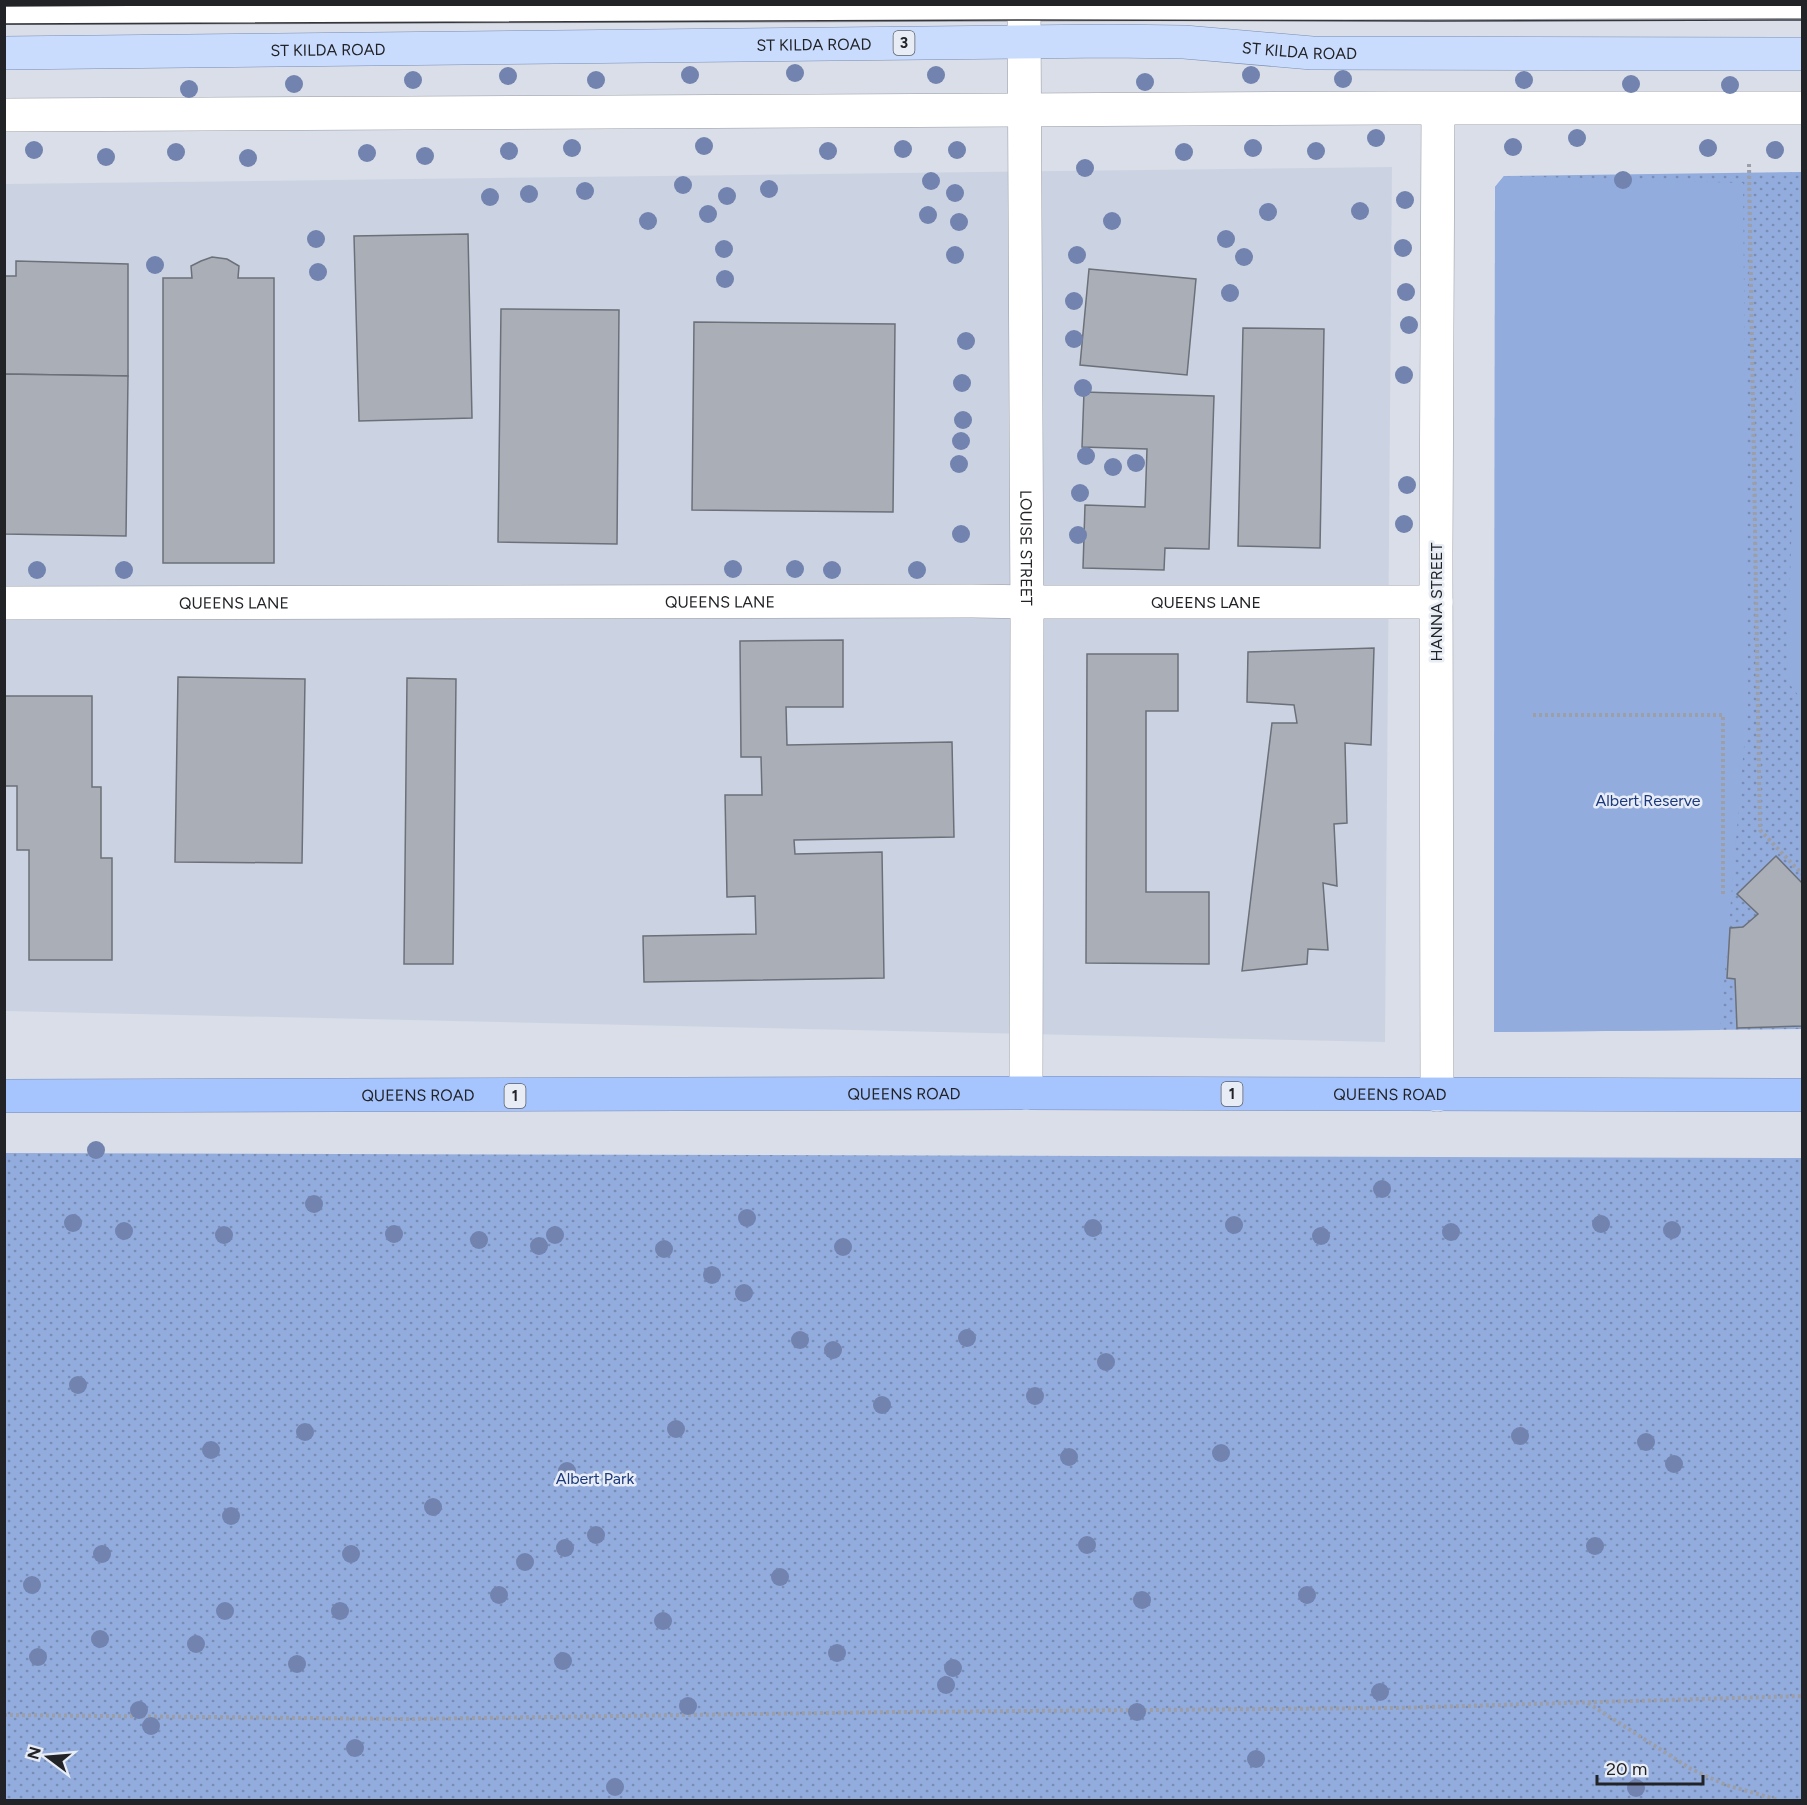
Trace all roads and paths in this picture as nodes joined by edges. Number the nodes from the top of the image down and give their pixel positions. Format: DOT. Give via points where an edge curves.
graph roads {
  1 [pos="1803,9"];
  2 [pos="4,15"];
  3 [pos="1024,20"];
  4 [pos="4,53"];
  5 [pos="1803,54"];
  6 [pos="1803,108"];
  7 [pos="1438,109"];
  8 [pos="1024,110"];
  9 [pos="4,115"];
  10 [pos="1749,164"];
  11 [pos="1026,602"];
  12 [pos="1436,602"];
  13 [pos="4,603"];
  14 [pos="1533,715"];
  15 [pos="1803,874"];
  16 [pos="1723,897"];
  17 [pos="1026,1093"];
  18 [pos="1437,1095"];
  19 [pos="1803,1095"];
  20 [pos="4,1096"];
  21 [pos="1803,1696"];
  22 [pos="1587,1702"];
  23 [pos="4,1715"];
  24 [pos="1779,1800"];
  1 -- 3 [label="lane"];
  2 -- 3 [label="lane"];
  3 -- 4 [label="main road, ST KILDA ROAD / 3"];
  3 -- 5 [label="main road, ST KILDA ROAD / 3" via="1184,42 1312,53"];
  3 -- 8 [label="street, LOUISE STREET"];
  6 -- 7 [label="street"];
  7 -- 8 [label="street"];
  7 -- 12 [label="street, HANNA STREET"];
  8 -- 9 [label="street"];
  8 -- 11 [label="street, LOUISE STREET"];
  10 -- 15 [label="path" via="1760,830"];
  11 -- 12 [label="street, QUEENS LANE"];
  11 -- 13 [label="street, QUEENS LANE"];
  11 -- 17 [label="street, LOUISE STREET"];
  12 -- 18 [label="street, HANNA STREET"];
  14 -- 16 [label="path" via="1723,715"];
  17 -- 18 [label="highway, QUEENS ROAD / 1"];
  17 -- 20 [label="highway, QUEENS ROAD / 1"];
  18 -- 19 [label="highway, QUEENS ROAD / 1"];
  21 -- 22 [label="path"];
  22 -- 23 [label="path" via="1396,1708 408,1719"];
  22 -- 24 [label="path" via="1691,1769 1726,1785"];
}
